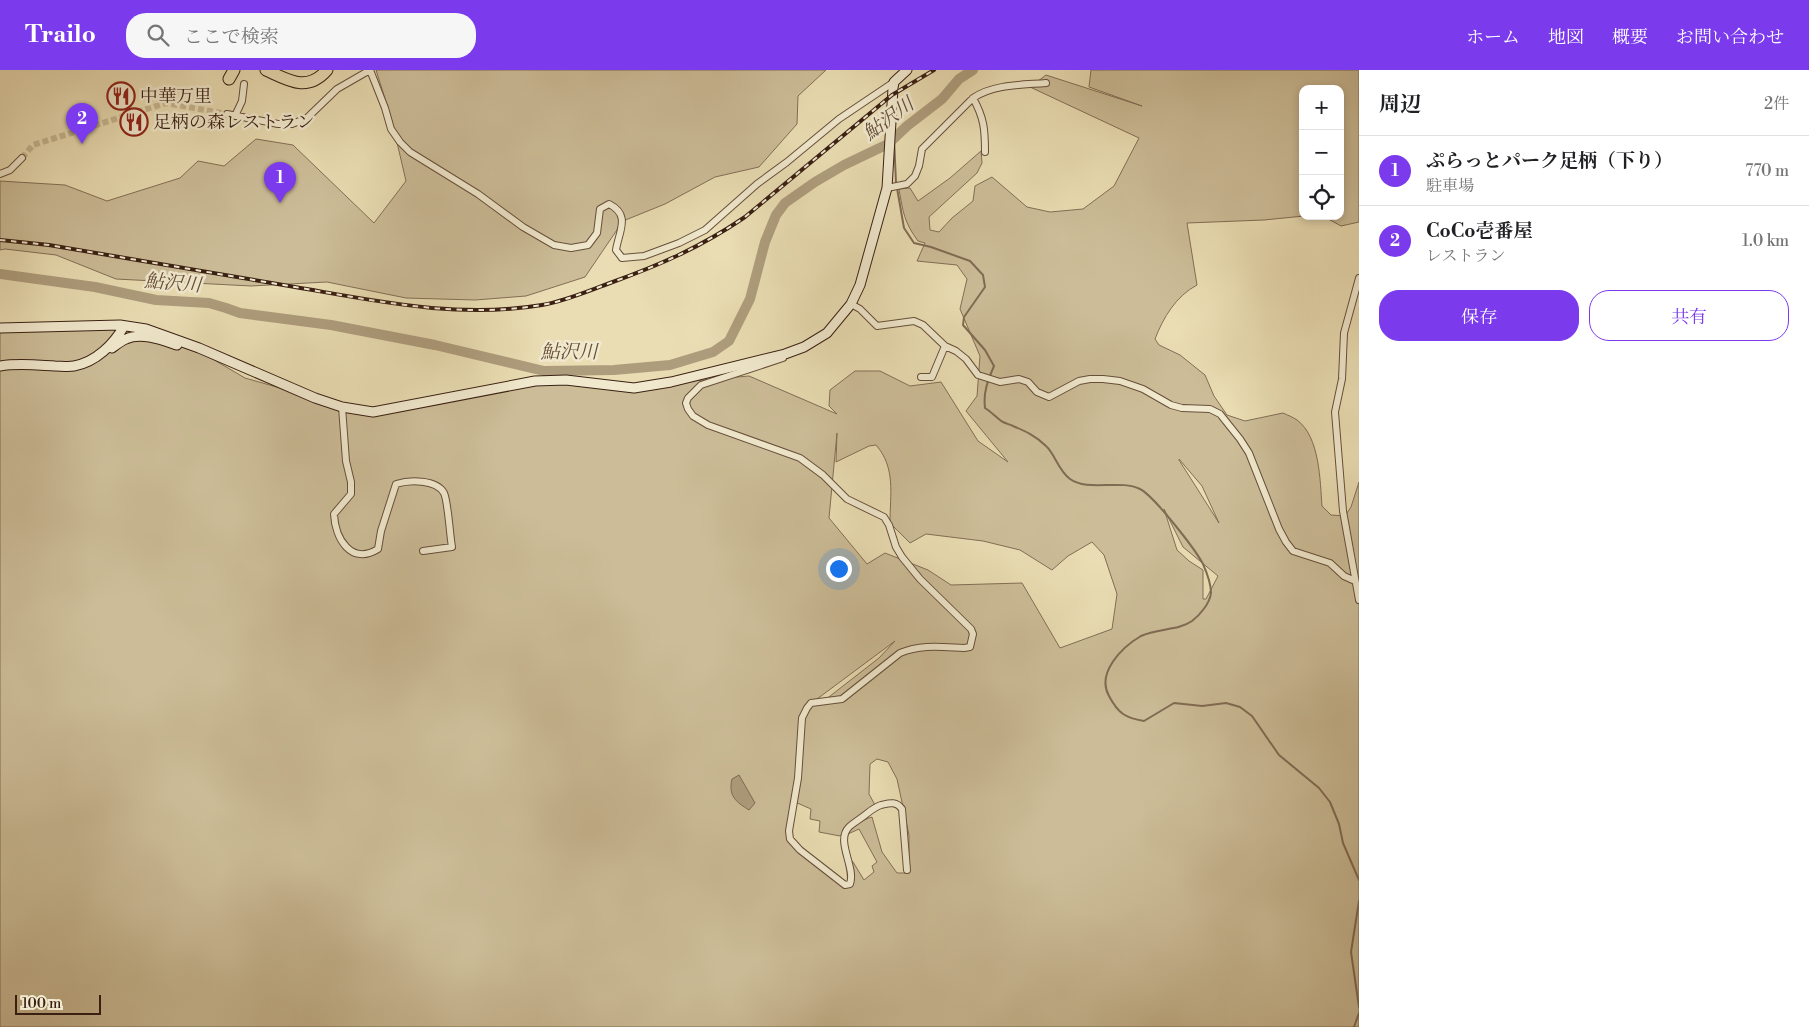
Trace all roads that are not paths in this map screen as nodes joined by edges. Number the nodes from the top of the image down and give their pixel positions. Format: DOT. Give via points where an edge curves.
graph roads {
  1 [pos="266,70"];
  2 [pos="327,70"];
  3 [pos="370,70"];
  4 [pos="907,70"];
  5 [pos="894,82"];
  6 [pos="1046,83"];
  7 [pos="244,84"];
  8 [pos="973,98"];
  9 [pos="227,114"];
  10 [pos="235,116"];
  11 [pos="985,152"];
  12 [pos="22,158"];
  13 [pos="0,174"];
  14 [pos="887,188"];
  15 [pos="1359,278"];
  16 [pos="851,304"];
  17 [pos="124,326"];
  18 [pos="0,328"];
  19 [pos="945,346"];
  20 [pos="804,347"];
  21 [pos="199,348"];
  22 [pos="101,353"];
  23 [pos="0,366"];
  24 [pos="921,378"];
  25 [pos="342,407"];
  26 [pos="424,551"];
  27 [pos="1356,581"];
  28 [pos="1359,600"];
  29 [pos="907,870"];
  1 -- 2 [label="highway" via="300,83 313,80"];
  3 -- 5 [label="street" via="391,129 410,152 554,244 571,248 588,245 597,233 600,209 609,204 617,208 622,229 616,250 622,258 644,256 705,230 839,119"];
  3 -- 10 [label="street" via="337,89 307,118 292,124"];
  4 -- 5 [label="street"];
  5 -- 14 [label="street"];
  6 -- 8 [label="street" via="1004,87"];
  7 -- 10 [label="street" via="242,102"];
  8 -- 11 [label="street" via="986,129"];
  8 -- 14 [label="street" via="922,149 919,166 907,184"];
  9 -- 10 [label="street"];
  12 -- 13 [label="street" via="10,170"];
  14 -- 16 [label="street" via="860,286"];
  15 -- 27 [label="street" via="1344,332 1342,379 1335,412 1343,511"];
  16 -- 19 [label="street" via="877,326 914,321 923,325"];
  16 -- 20 [label="street" via="827,332"];
  17 -- 18 [label="street"];
  17 -- 21 [label="street" via="160,333"];
  17 -- 22 [label="street"];
  19 -- 24 [label="street" via="932,377"];
  19 -- 27 [label="street" via="966,359 978,375 1000,382 1019,379 1048,397 1079,381 1111,380 1144,389 1171,405 1210,409 1220,414 1249,453 1279,529 1293,551 1330,562 1344,576"];
  20 -- 25 [label="street" via="715,372 634,388 566,380 535,381 372,412"];
  20 -- 29 [label="street" via="787,357 701,385 686,403 699,421 800,458 823,475 847,500 884,517 902,556 920,579 971,629 970,647 908,649 842,699 811,703 802,718 798,778 789,831 793,844 845,885 850,884 853,877 845,833 877,807 891,803 902,809"];
  21 -- 22 [label="street" via="191,350 139,336 126,339"];
  21 -- 25 [label="street"];
  22 -- 23 [label="street" via="74,366"];
  25 -- 26 [label="street" via="351,494 334,514 340,539 350,552 361,554 378,549 396,484 427,483 444,494 452,547"];
  27 -- 28 [label="street"];
}
